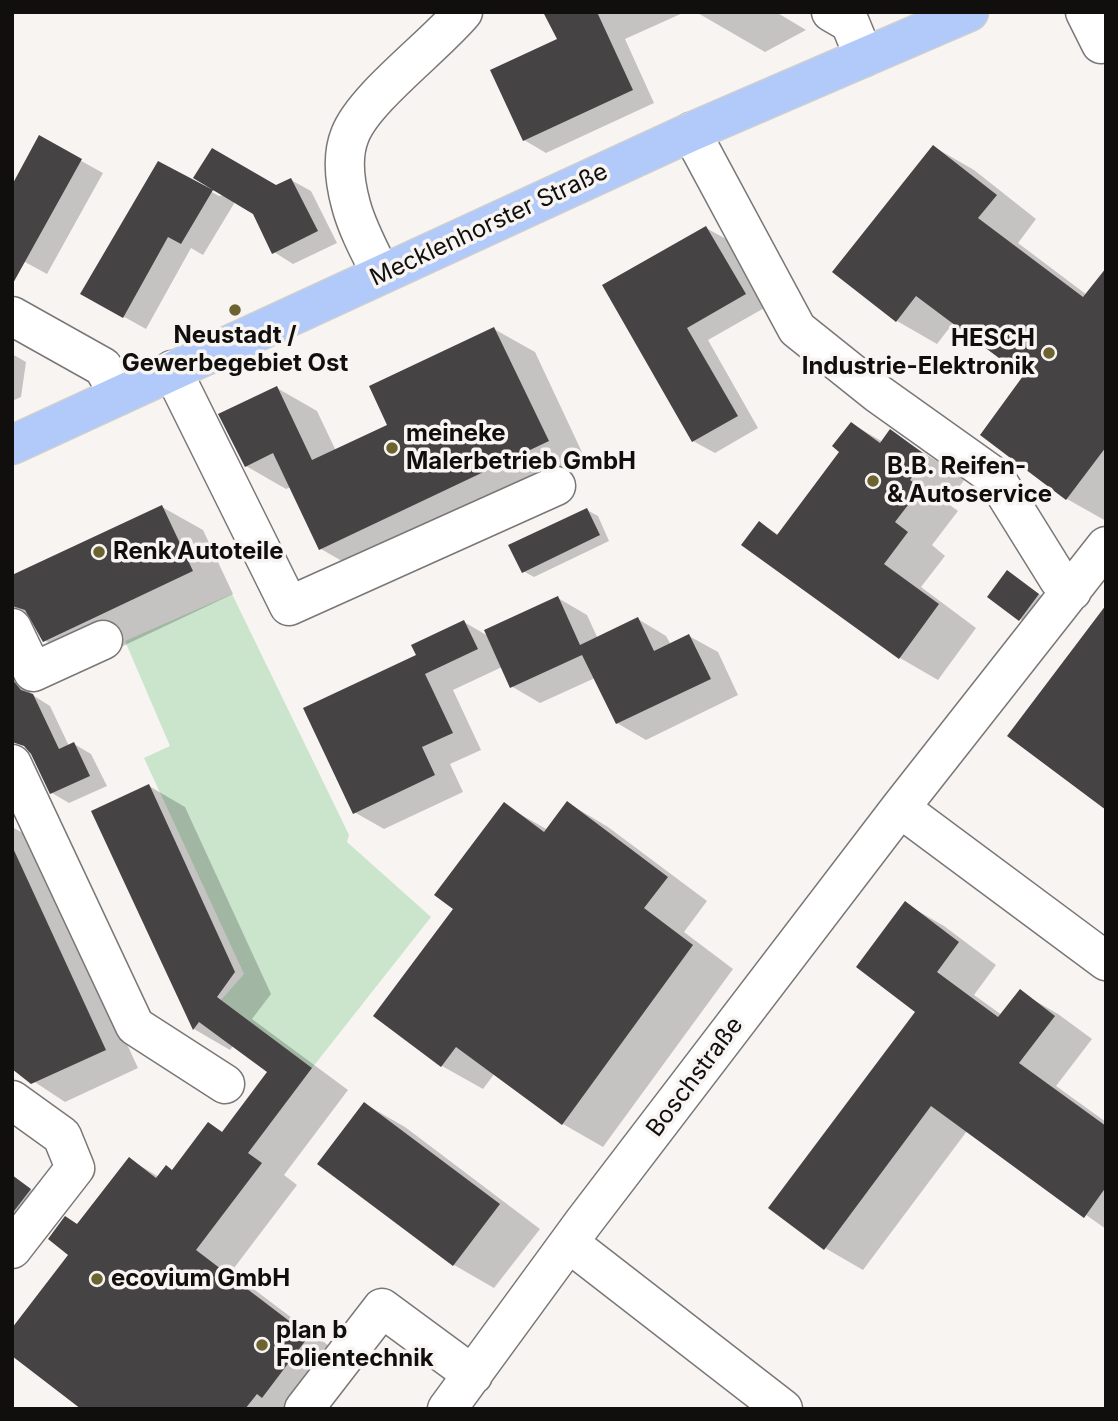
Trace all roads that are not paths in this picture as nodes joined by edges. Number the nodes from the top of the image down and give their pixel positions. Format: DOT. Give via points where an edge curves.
graph roads {
  1 [pos="463,12"];
  2 [pos="831,12"];
  3 [pos="970,12"];
  4 [pos="864,57"];
  5 [pos="691,132"];
  6 [pos="381,274"];
  7 [pos="12,316"];
  8 [pos="172,370"];
  9 [pos="119,395"];
  10 [pos="12,444"];
  11 [pos="556,486"];
  12 [pos="1106,546"];
  13 [pos="1072,592"];
  14 [pos="12,628"];
  15 [pos="103,640"];
  16 [pos="12,764"];
  17 [pos="900,808"];
  18 [pos="1106,961"];
  19 [pos="225,1084"];
  20 [pos="12,1100"];
  21 [pos="569,1243"];
  22 [pos="12,1250"];
  23 [pos="473,1375"];
  24 [pos="304,1409"];
  25 [pos="447,1409"];
  26 [pos="783,1409"];
  1 -- 6 [label="street" via="365,111 349,137 347,187"];
  2 -- 4 [label="street" via="850,23"];
  3 -- 4 [label="main road, Mecklenhorster Straße"];
  4 -- 5 [label="main road, Mecklenhorster Straße"];
  5 -- 6 [label="main road, Mecklenhorster Straße"];
  5 -- 13 [label="street" via="797,330 995,477 1059,580"];
  6 -- 8 [label="main road, Mecklenhorster Straße"];
  7 -- 9 [label="street" via="103,367"];
  8 -- 9 [label="main road, Mecklenhorster Straße"];
  8 -- 11 [label="street" via="289,606"];
  9 -- 10 [label="main road, Mecklenhorster Straße"];
  12 -- 13 [label="street, Boschstraße"];
  13 -- 17 [label="street, Boschstraße"];
  14 -- 15 [label="street" via="33,672"];
  16 -- 19 [label="street" via="135,1026"];
  17 -- 18 [label="street"];
  17 -- 21 [label="street, Boschstraße"];
  20 -- 22 [label="street" via="62,1136 75,1168"];
  21 -- 23 [label="street, Boschstraße"];
  21 -- 26 [label="street"];
  23 -- 24 [label="street" via="382,1308"];
  23 -- 25 [label="street, Boschstraße"];
}
